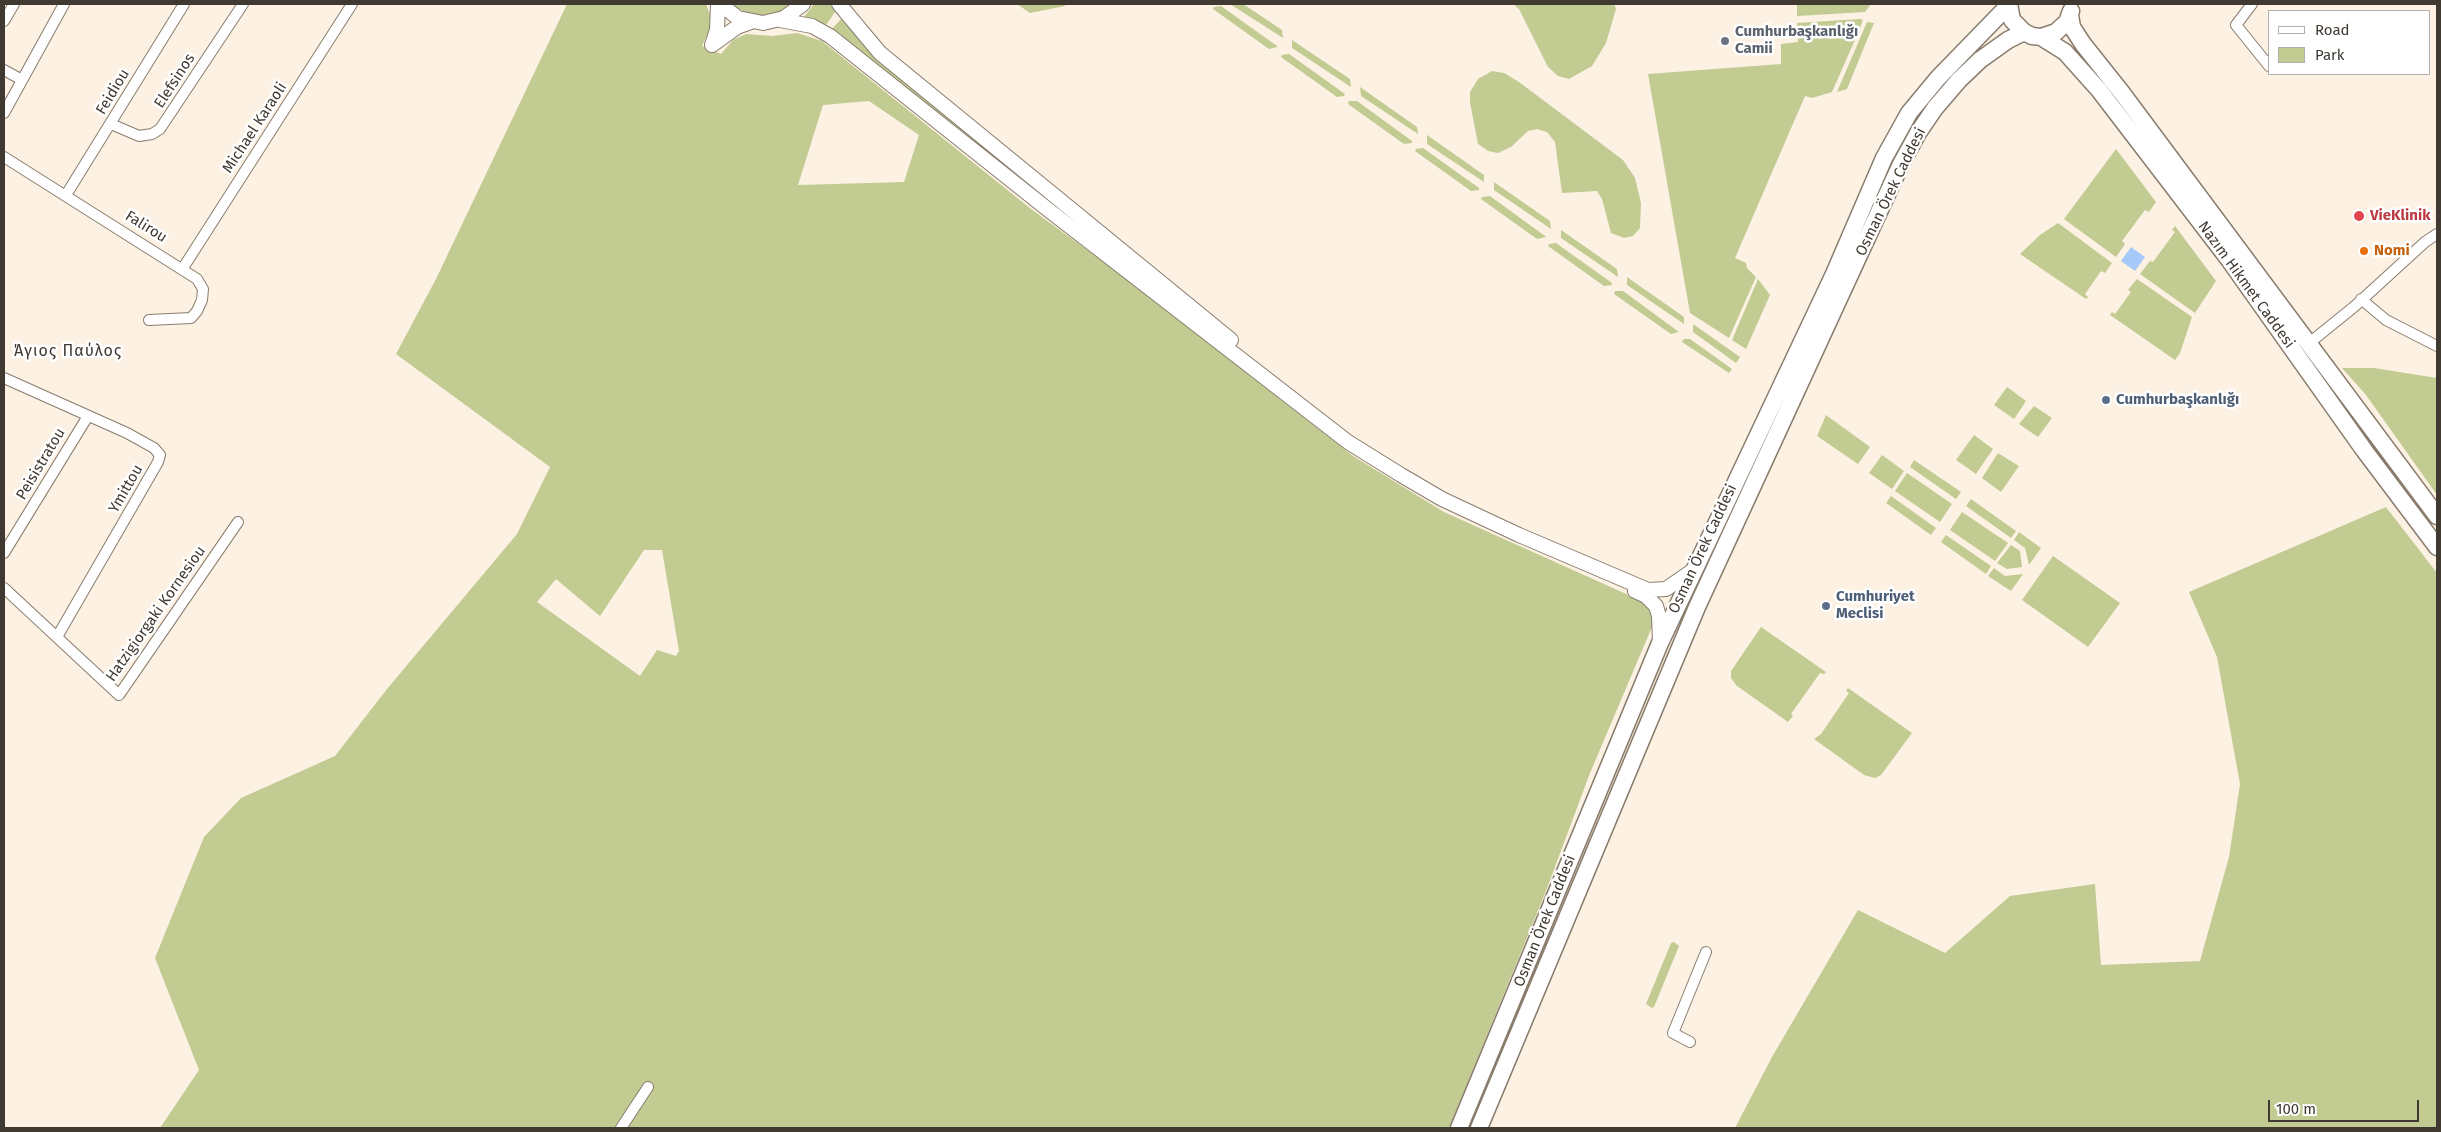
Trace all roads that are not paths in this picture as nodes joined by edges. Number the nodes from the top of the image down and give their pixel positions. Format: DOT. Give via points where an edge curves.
graph roads {
  1 [pos="14,4"];
  2 [pos="64,4"];
  3 [pos="184,4"];
  4 [pos="243,4"];
  5 [pos="352,4"];
  6 [pos="719,4"];
  7 [pos="803,4"];
  8 [pos="839,4"];
  9 [pos="2009,4"];
  10 [pos="2252,4"];
  11 [pos="2070,9"];
  12 [pos="780,20"];
  13 [pos="4,21"];
  14 [pos="751,22"];
  15 [pos="2024,32"];
  16 [pos="2041,37"];
  17 [pos="2268,65"];
  18 [pos="4,70"];
  19 [pos="22,80"];
  20 [pos="4,113"];
  21 [pos="112,124"];
  22 [pos="4,157"];
  23 [pos="66,195"];
  24 [pos="2437,234"];
  25 [pos="183,268"];
  26 [pos="2361,299"];
  27 [pos="149,320"];
  28 [pos="2308,344"];
  29 [pos="2437,346"];
  30 [pos="4,378"];
  31 [pos="88,416"];
  32 [pos="1379,461"];
  33 [pos="2437,516"];
  34 [pos="238,522"];
  35 [pos="2437,547"];
  36 [pos="1557,552"];
  37 [pos="4,553"];
  38 [pos="1692,571"];
  39 [pos="4,588"];
  40 [pos="58,637"];
  41 [pos="1660,643"];
  42 [pos="1706,952"];
  43 [pos="1690,1042"];
  44 [pos="648,1087"];
  45 [pos="621,1128"];
  46 [pos="1459,1128"];
  47 [pos="1479,1128"];
  1 -- 13 [label="street"];
  2 -- 19 [label="street"];
  3 -- 21 [label="street, Feidiou"];
  4 -- 21 [label="street, Elefsinos" via="160,129 139,136"];
  5 -- 25 [label="street, Michael Karaoli"];
  6 -- 14 [label="street" via="731,14"];
  6 -- 14 [label="street" via="712,45 737,27"];
  7 -- 12 [label="street"];
  8 -- 32 [label="street" via="880,53"];
  9 -- 15 [label="main road" via="2012,20"];
  9 -- 38 [label="main road, Osman Örek Caddesi" via="1909,113 1884,158 1834,274"];
  10 -- 17 [label="street" via="2236,25"];
  11 -- 16 [label="main road" via="2067,22 2056,32"];
  11 -- 28 [label="main road, Nazım Hikmet Caddesi" via="2072,27"];
  12 -- 14 [label="street"];
  12 -- 32 [label="street" via="812,26 830,36 1200,328 1348,442"];
  15 -- 16 [label="main road, Nazım Hikmet Caddesi"];
  15 -- 47 [label="main road, Osman Örek Caddesi" via="2008,40 1959,80 1918,133 1901,164 1697,607"];
  16 -- 35 [label="main road, Nazım Hikmet Caddesi" via="2065,52 2085,72 2236,269"];
  18 -- 19 [label="street"];
  19 -- 20 [label="street"];
  21 -- 23 [label="street, Feidiou"];
  22 -- 23 [label="street, Falirou"];
  23 -- 25 [label="street, Falirou"];
  24 -- 26 [label="street"];
  25 -- 27 [label="street, Falirou" via="197,279 203,289 197,311 191,318"];
  26 -- 28 [label="street"];
  26 -- 29 [label="street" via="2386,320"];
  28 -- 33 [label="main road, Nazım Hikmet Caddesi"];
  30 -- 31 [label="street, Ymittou"];
  31 -- 37 [label="street, Peisistratou"];
  31 -- 40 [label="street, Ymittou" via="127,433 160,454"];
  32 -- 36 [label="street" via="1442,498"];
  34 -- 40 [label="street, Hatzigiorgaki Kornesiou" via="119,695"];
  36 -- 38 [label="street" via="1648,590 1666,589"];
  36 -- 41 [label="street" via="1646,596 1657,609"];
  38 -- 41 [label="main road, Osman Örek Caddesi"];
  39 -- 40 [label="street, Hatzigiorgaki Kornesiou" via="19,605"];
  41 -- 46 [label="main road, Osman Örek Caddesi"];
  42 -- 43 [label="street" via="1673,1033"];
  44 -- 45 [label="street"];
}
